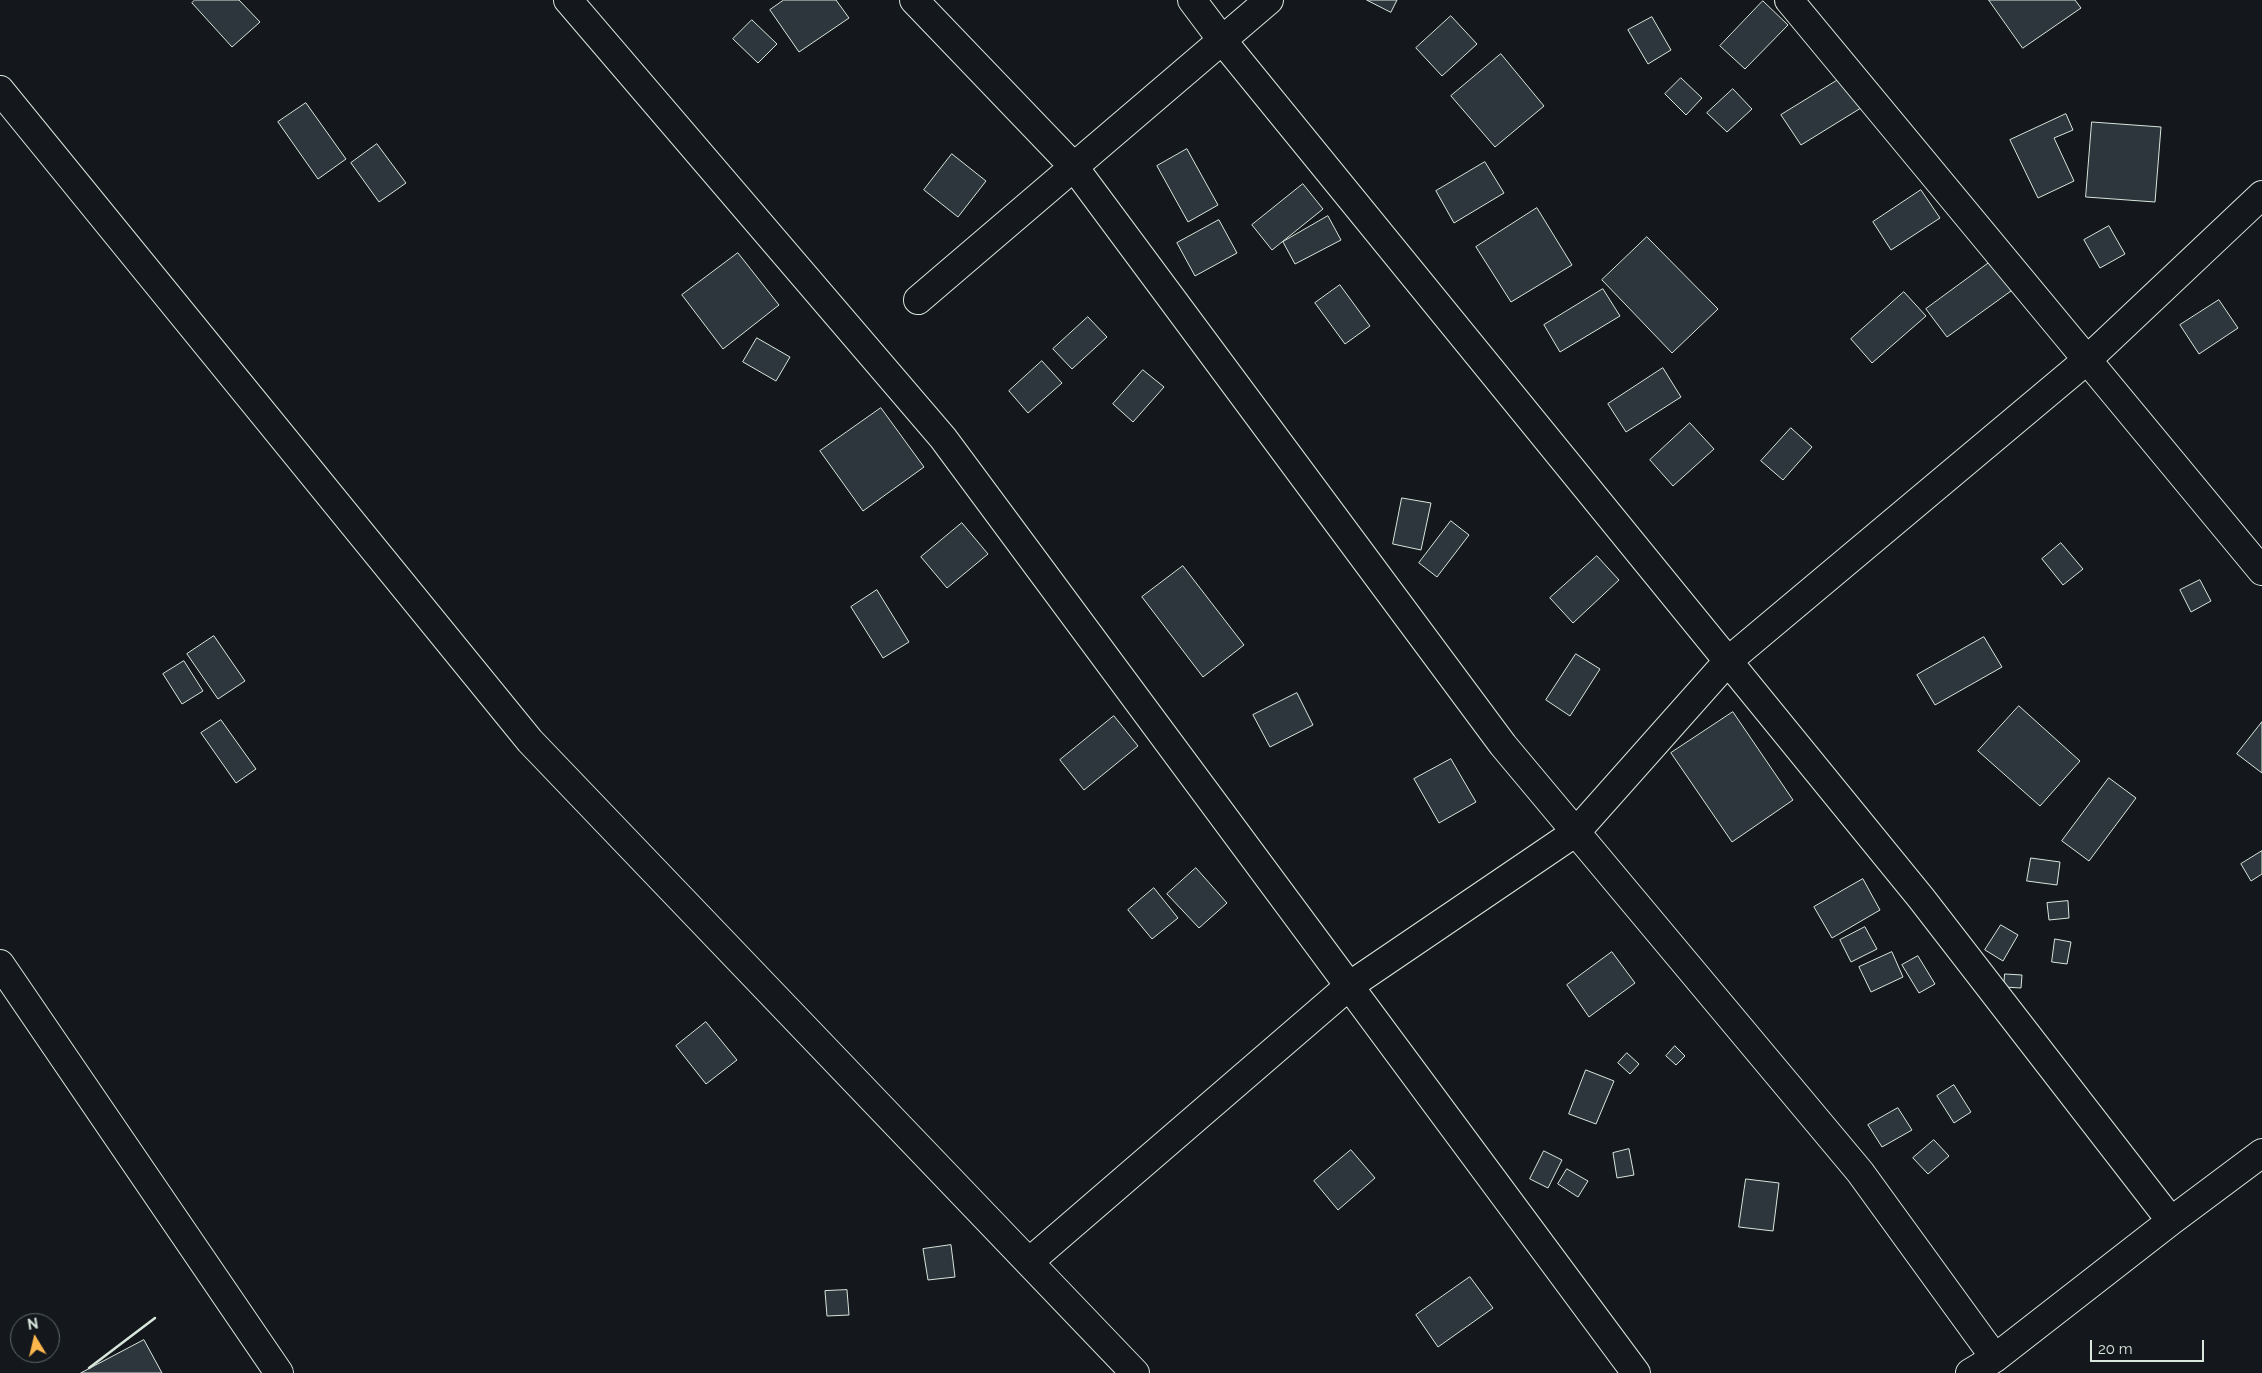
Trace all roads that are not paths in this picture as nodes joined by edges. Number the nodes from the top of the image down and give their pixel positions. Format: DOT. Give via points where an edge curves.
graph roads {
  1 [pos="568,0"];
  2 [pos="914,0"];
  3 [pos="1192,0"];
  4 [pos="1269,0"];
  5 [pos="1790,0"];
  6 [pos="1222,40"];
  7 [pos="0,90"];
  8 [pos="1074,167"];
  9 [pos="2262,195"];
  10 [pos="918,300"];
  11 [pos="2088,360"];
  12 [pos="2262,571"];
  13 [pos="1728,661"];
  14 [pos="1576,832"];
  15 [pos="0,964"];
  16 [pos="1349,986"];
  17 [pos="2262,1153"];
  18 [pos="2171,1221"];
  19 [pos="1029,1262"];
  20 [pos="1994,1358"];
  21 [pos="279,1373"];
  22 [pos="1135,1373"];
  23 [pos="1636,1373"];
  24 [pos="1970,1373"];
  1 -- 16 [label="street" via="943,438"];
  2 -- 8 [label="street"];
  3 -- 6 [label="street"];
  4 -- 6 [label="street"];
  5 -- 11 [label="street"];
  6 -- 8 [label="street"];
  6 -- 13 [label="street"];
  7 -- 19 [label="street" via="530,741"];
  8 -- 10 [label="street"];
  8 -- 14 [label="street" via="1503,746"];
  9 -- 11 [label="street"];
  11 -- 12 [label="street"];
  11 -- 13 [label="street"];
  13 -- 14 [label="street"];
  13 -- 18 [label="street" via="1921,898"];
  14 -- 16 [label="street"];
  14 -- 20 [label="street" via="1860,1172"];
  15 -- 21 [label="street"];
  16 -- 19 [label="street"];
  16 -- 23 [label="street"];
  17 -- 18 [label="street"];
  18 -- 20 [label="street"];
  19 -- 22 [label="street"];
  20 -- 24 [label="street"];
}
